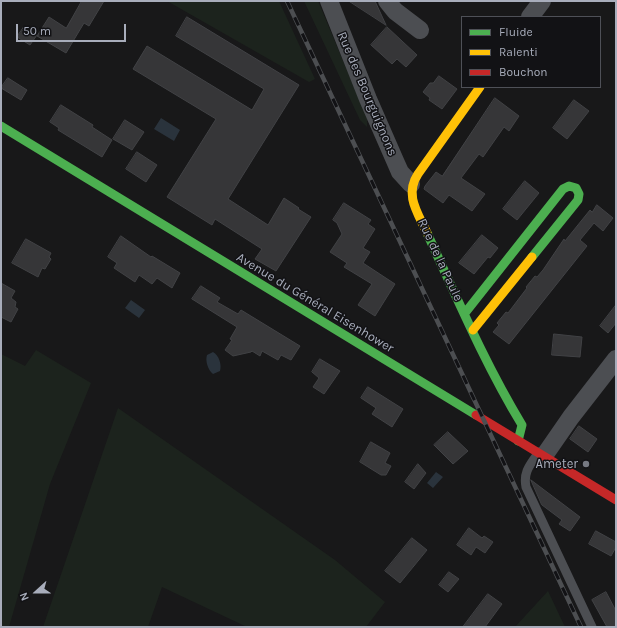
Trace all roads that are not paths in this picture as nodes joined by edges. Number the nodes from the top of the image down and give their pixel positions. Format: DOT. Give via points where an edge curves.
graph roads {
  1 [pos="328,1"];
  2 [pos="387,1"];
  3 [pos="542,1"];
  4 [pos="531,16"];
  5 [pos="420,30"];
  6 [pos="479,88"];
  7 [pos="1,126"];
  8 [pos="411,184"];
  9 [pos="465,313"];
  10 [pos="473,330"];
  11 [pos="616,359"];
  12 [pos="518,441"];
  13 [pos="541,454"];
  14 [pos="616,500"];
  15 [pos="592,627"];
  1 -- 8 [label="street, Rue des Bourguignons" via="400,172"];
  2 -- 5 [label="street" via="395,11"];
  3 -- 4 [label="street"];
  6 -- 8 [label="street"];
  7 -- 12 [label="street, Avenue du Général Eisenhower"];
  8 -- 9 [label="street, Rue de la Paule" via="414,204"];
  9 -- 10 [label="street, Rue de la Paule"];
  9 -- 10 [label="street" via="563,189 570,186 576,188 580,194 578,200"];
  10 -- 12 [label="street, Rue de la Paule" via="503,394 522,426"];
  11 -- 13 [label="street"];
  12 -- 13 [label="street, Avenue du Général Eisenhower"];
  13 -- 14 [label="street, Avenue du Général Eisenhower"];
  13 -- 15 [label="lane" via="526,472 526,487"];
}
